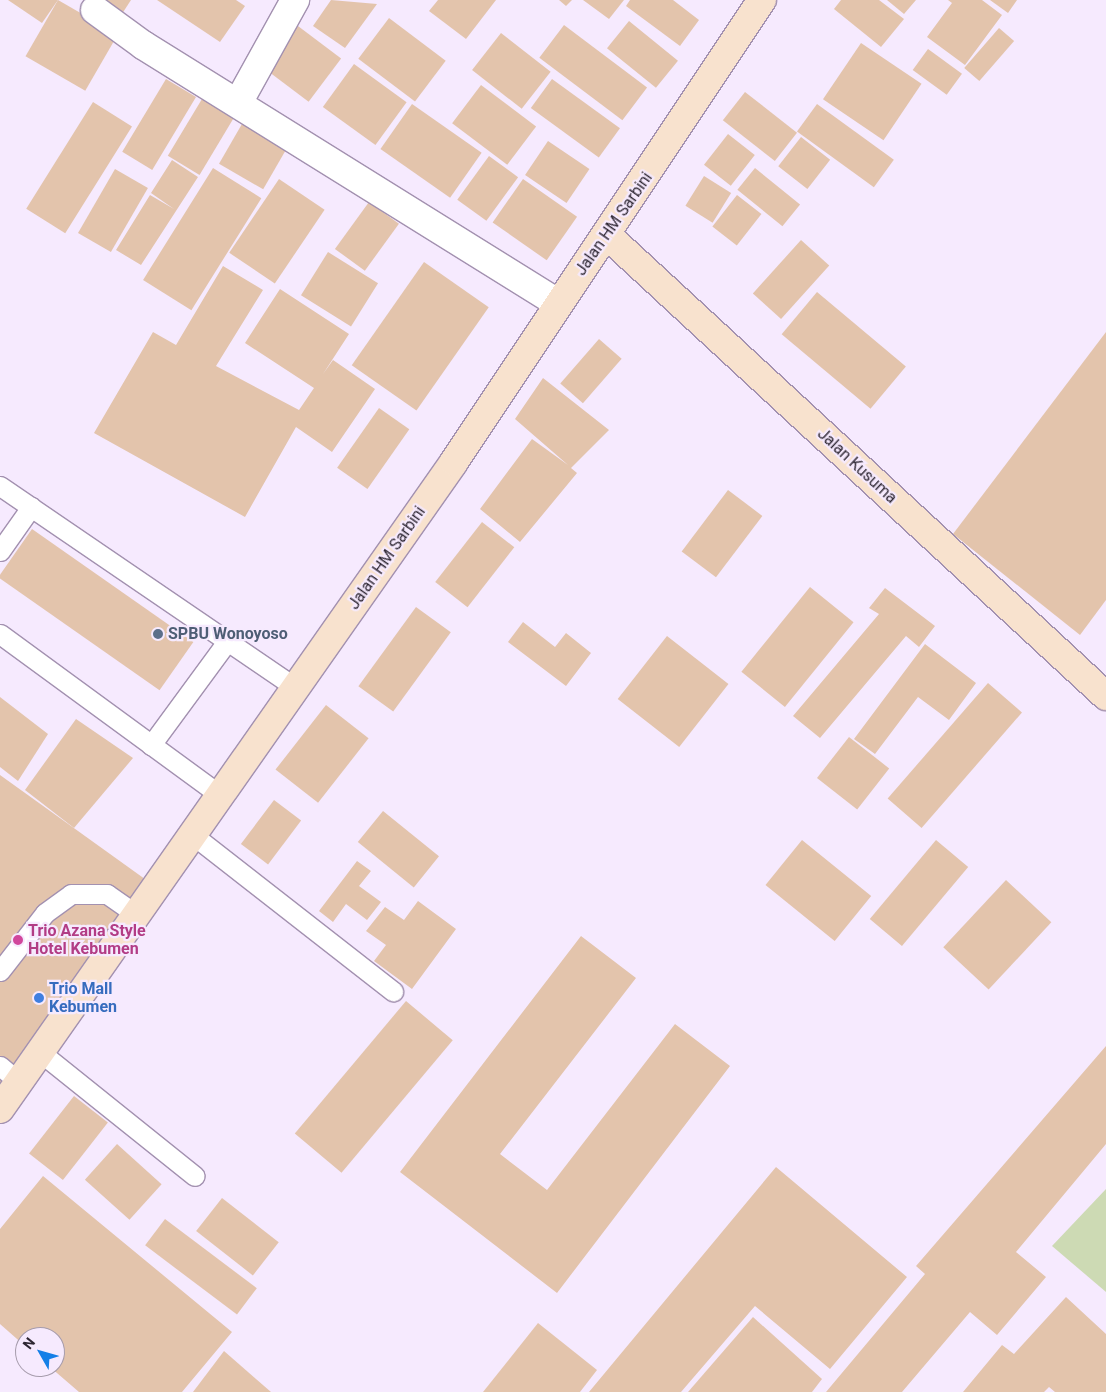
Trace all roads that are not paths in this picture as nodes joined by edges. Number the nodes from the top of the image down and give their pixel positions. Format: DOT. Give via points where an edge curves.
graph roads {
  1 [pos="295,0"];
  2 [pos="762,0"];
  3 [pos="95,10"];
  4 [pos="238,103"];
  5 [pos="608,236"];
  6 [pos="558,303"];
  7 [pos="0,486"];
  8 [pos="31,507"];
  9 [pos="0,551"];
  10 [pos="0,634"];
  11 [pos="226,643"];
  12 [pos="296,688"];
  13 [pos="1106,696"];
  14 [pos="151,745"];
  15 [pos="220,795"];
  16 [pos="193,834"];
  17 [pos="136,914"];
  18 [pos="0,971"];
  19 [pos="393,991"];
  20 [pos="40,1052"];
  21 [pos="0,1109"];
  22 [pos="195,1176"];
  1 -- 4 [label="street"];
  2 -- 5 [label="main road, Jalan HM Sarbini"];
  3 -- 4 [label="street"];
  4 -- 6 [label="street"];
  5 -- 6 [label="main road, Jalan HM Sarbini"];
  5 -- 13 [label="main road, Jalan Kusuma"];
  6 -- 12 [label="main road, Jalan HM Sarbini"];
  7 -- 8 [label="lane"];
  8 -- 9 [label="lane"];
  8 -- 11 [label="lane"];
  10 -- 14 [label="lane"];
  11 -- 12 [label="lane"];
  11 -- 14 [label="lane"];
  12 -- 15 [label="main road, Jalan HM Sarbini"];
  14 -- 15 [label="lane"];
  15 -- 16 [label="main road, Jalan HM Sarbini"];
  16 -- 17 [label="main road, Jalan HM Sarbini"];
  16 -- 19 [label="lane"];
  17 -- 18 [label="lane" via="107,894 71,894 45,913"];
  17 -- 20 [label="main road, Jalan HM Sarbini"];
  20 -- 21 [label="main road, Jalan HM Sarbini"];
  20 -- 22 [label="lane"];
}
